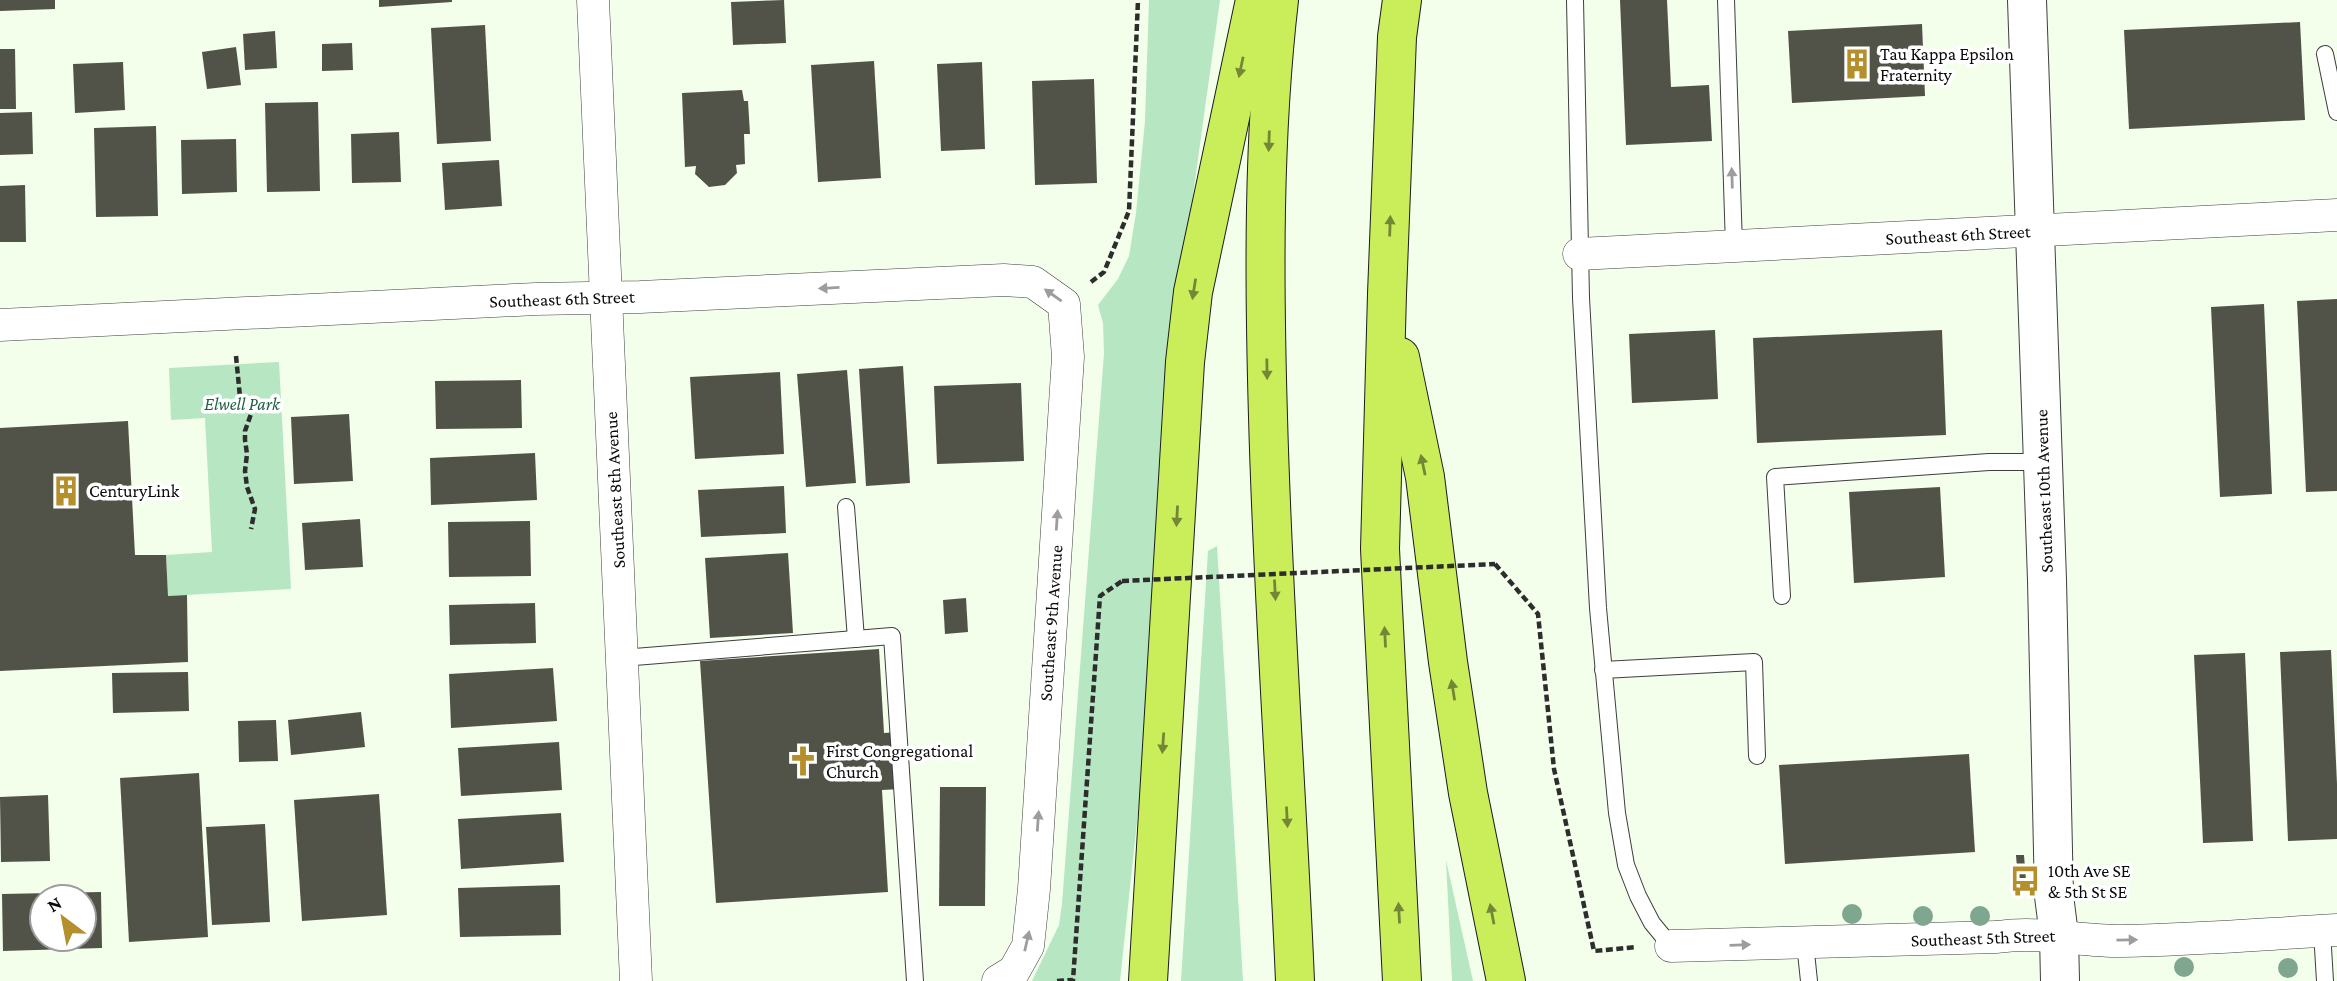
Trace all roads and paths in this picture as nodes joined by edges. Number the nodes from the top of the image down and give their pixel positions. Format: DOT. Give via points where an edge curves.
graph roads {
  1 [pos="593,0"];
  2 [pos="1138,0"];
  3 [pos="1255,0"];
  4 [pos="1279,0"];
  5 [pos="1402,0"];
  6 [pos="1575,0"];
  7 [pos="1726,0"];
  8 [pos="2027,0"];
  9 [pos="2325,54"];
  10 [pos="2337,112"];
  11 [pos="2337,215"];
  12 [pos="2035,232"];
  13 [pos="1734,246"];
  14 [pos="1579,254"];
  15 [pos="1085,287"];
  16 [pos="1387,294"];
  17 [pos="608,298"];
  18 [pos="0,325"];
  19 [pos="236,356"];
  20 [pos="1068,357"];
  21 [pos="2043,462"];
  22 [pos="846,507"];
  23 [pos="251,529"];
  24 [pos="1782,596"];
  25 [pos="856,639"];
  26 [pos="622,658"];
  27 [pos="1603,670"];
  28 [pos="1757,756"];
  29 [pos="2330,931"];
  30 [pos="2059,935"];
  31 [pos="1805,943"];
  32 [pos="1671,946"];
  33 [pos="636,981"];
  34 [pos="915,981"];
  35 [pos="998,981"];
  36 [pos="1057,981"];
  37 [pos="1148,981"];
  38 [pos="1295,981"];
  39 [pos="1402,981"];
  40 [pos="1506,981"];
  41 [pos="1809,981"];
  42 [pos="2060,981"];
  43 [pos="2325,981"];
  1 -- 17 [label="street, Southeast 8th Avenue"];
  2 -- 15 [label="path" via="1129,211 1104,272"];
  3 -- 37 [label="highway, one-way" via="1193,292 1185,362"];
  4 -- 38 [label="highway, one-way" via="1272,61 1265,275 1271,522"];
  16 -- 5 [label="highway, one-way"];
  6 -- 14 [label="lane"];
  13 -- 7 [label="lane, one-way"];
  8 -- 12 [label="street, Southeast 10th Avenue"];
  9 -- 10 [label="lane"];
  11 -- 12 [label="street, Southeast 6th Street"];
  12 -- 13 [label="street, Southeast 6th Street"];
  12 -- 21 [label="street, Southeast 10th Avenue"];
  13 -- 14 [label="street, Southeast 6th Street"];
  14 -- 27 [label="lane"];
  39 -- 16 [label="highway, one-way" via="1380,549"];
  40 -- 16 [label="highway, one-way" via="1468,793 1425,477"];
  17 -- 18 [label="street, Southeast 6th Street"];
  20 -- 17 [label="street, Southeast 6th Street, one-way" via="1064,304 1033,282"];
  17 -- 26 [label="street, Southeast 8th Avenue"];
  19 -- 23 [label="path" via="240,397 251,414 244,440 247,486 255,509"];
  35 -- 20 [label="street, Southeast 9th Avenue, one-way" via="1014,971 1028,946"];
  21 -- 24 [label="lane" via="1776,477"];
  21 -- 30 [label="street, Southeast 10th Avenue" via="2054,897"];
  22 -- 25 [label="lane"];
  25 -- 26 [label="lane"];
  25 -- 34 [label="lane" via="892,636"];
  26 -- 33 [label="street, Southeast 8th Avenue"];
  27 -- 28 [label="lane" via="1754,662"];
  27 -- 32 [label="lane" via="1626,865 1652,923"];
  30 -- 29 [label="street, Southeast 5th Street, one-way" via="2130,940"];
  29 -- 43 [label="lane"];
  30 -- 31 [label="street, Southeast 5th Street"];
  30 -- 42 [label="street, Southeast 10th Avenue"];
  32 -- 31 [label="street, Southeast 5th Street, one-way"];
  31 -- 41 [label="lane"];
  32 -- 36 [label="path, bridge" via="1594,950 1555,769 1538,614 1495,564 1122,581 1100,596 1073,980"];
}
